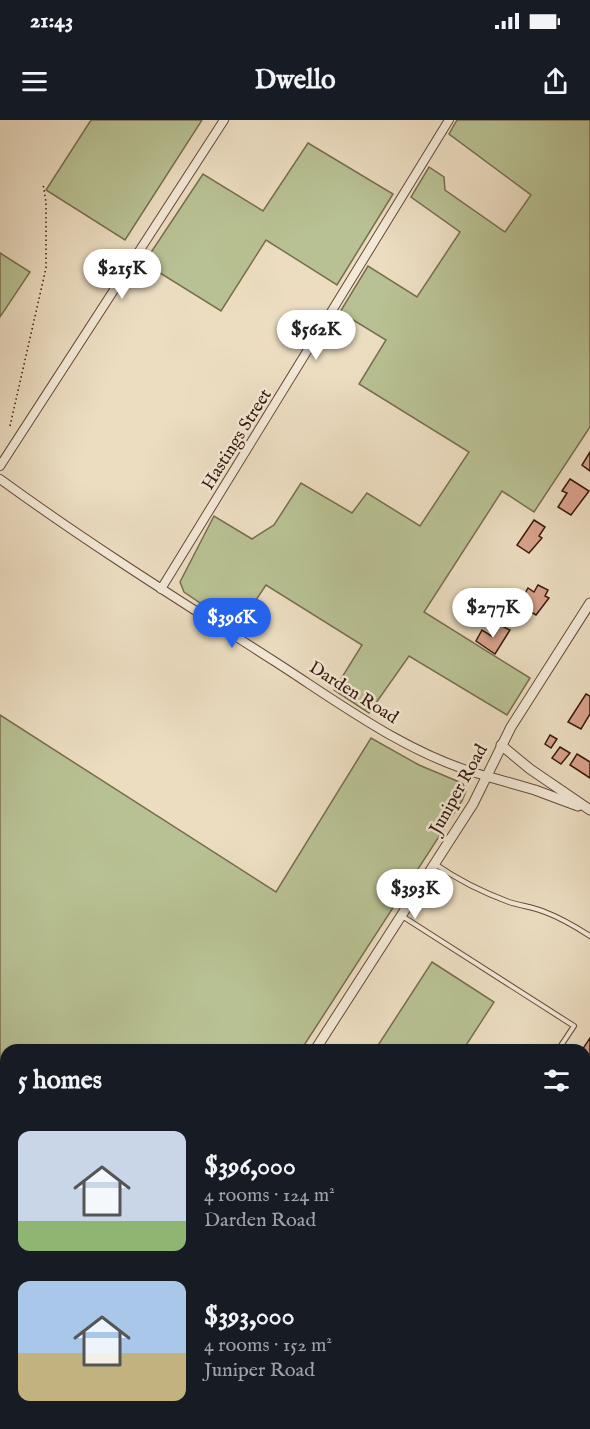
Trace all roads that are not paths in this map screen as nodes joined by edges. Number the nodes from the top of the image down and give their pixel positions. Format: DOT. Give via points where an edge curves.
graph roads {
  1 [pos="224,120"];
  2 [pos="449,120"];
  3 [pos="0,466"];
  4 [pos="0,479"];
  5 [pos="161,589"];
  6 [pos="590,603"];
  7 [pos="501,745"];
  8 [pos="486,776"];
  9 [pos="590,811"];
  10 [pos="435,864"];
  11 [pos="401,916"];
  12 [pos="590,936"];
  13 [pos="319,1044"];
  14 [pos="562,1044"];
  1 -- 3 [label="street"];
  2 -- 5 [label="street, Hastings Street"];
  4 -- 5 [label="street, Darden Road"];
  5 -- 8 [label="street, Darden Road" via="416,749 440,762"];
  6 -- 7 [label="street, Juniper Road"];
  7 -- 8 [label="street, Juniper Road"];
  7 -- 9 [label="street"];
  8 -- 9 [label="street, Darden Road"];
  8 -- 10 [label="street, Juniper Road"];
  10 -- 11 [label="street, Juniper Road"];
  10 -- 12 [label="lane" via="477,889 544,911"];
  11 -- 13 [label="street, Juniper Road"];
  11 -- 14 [label="lane" via="574,1026"];
}
